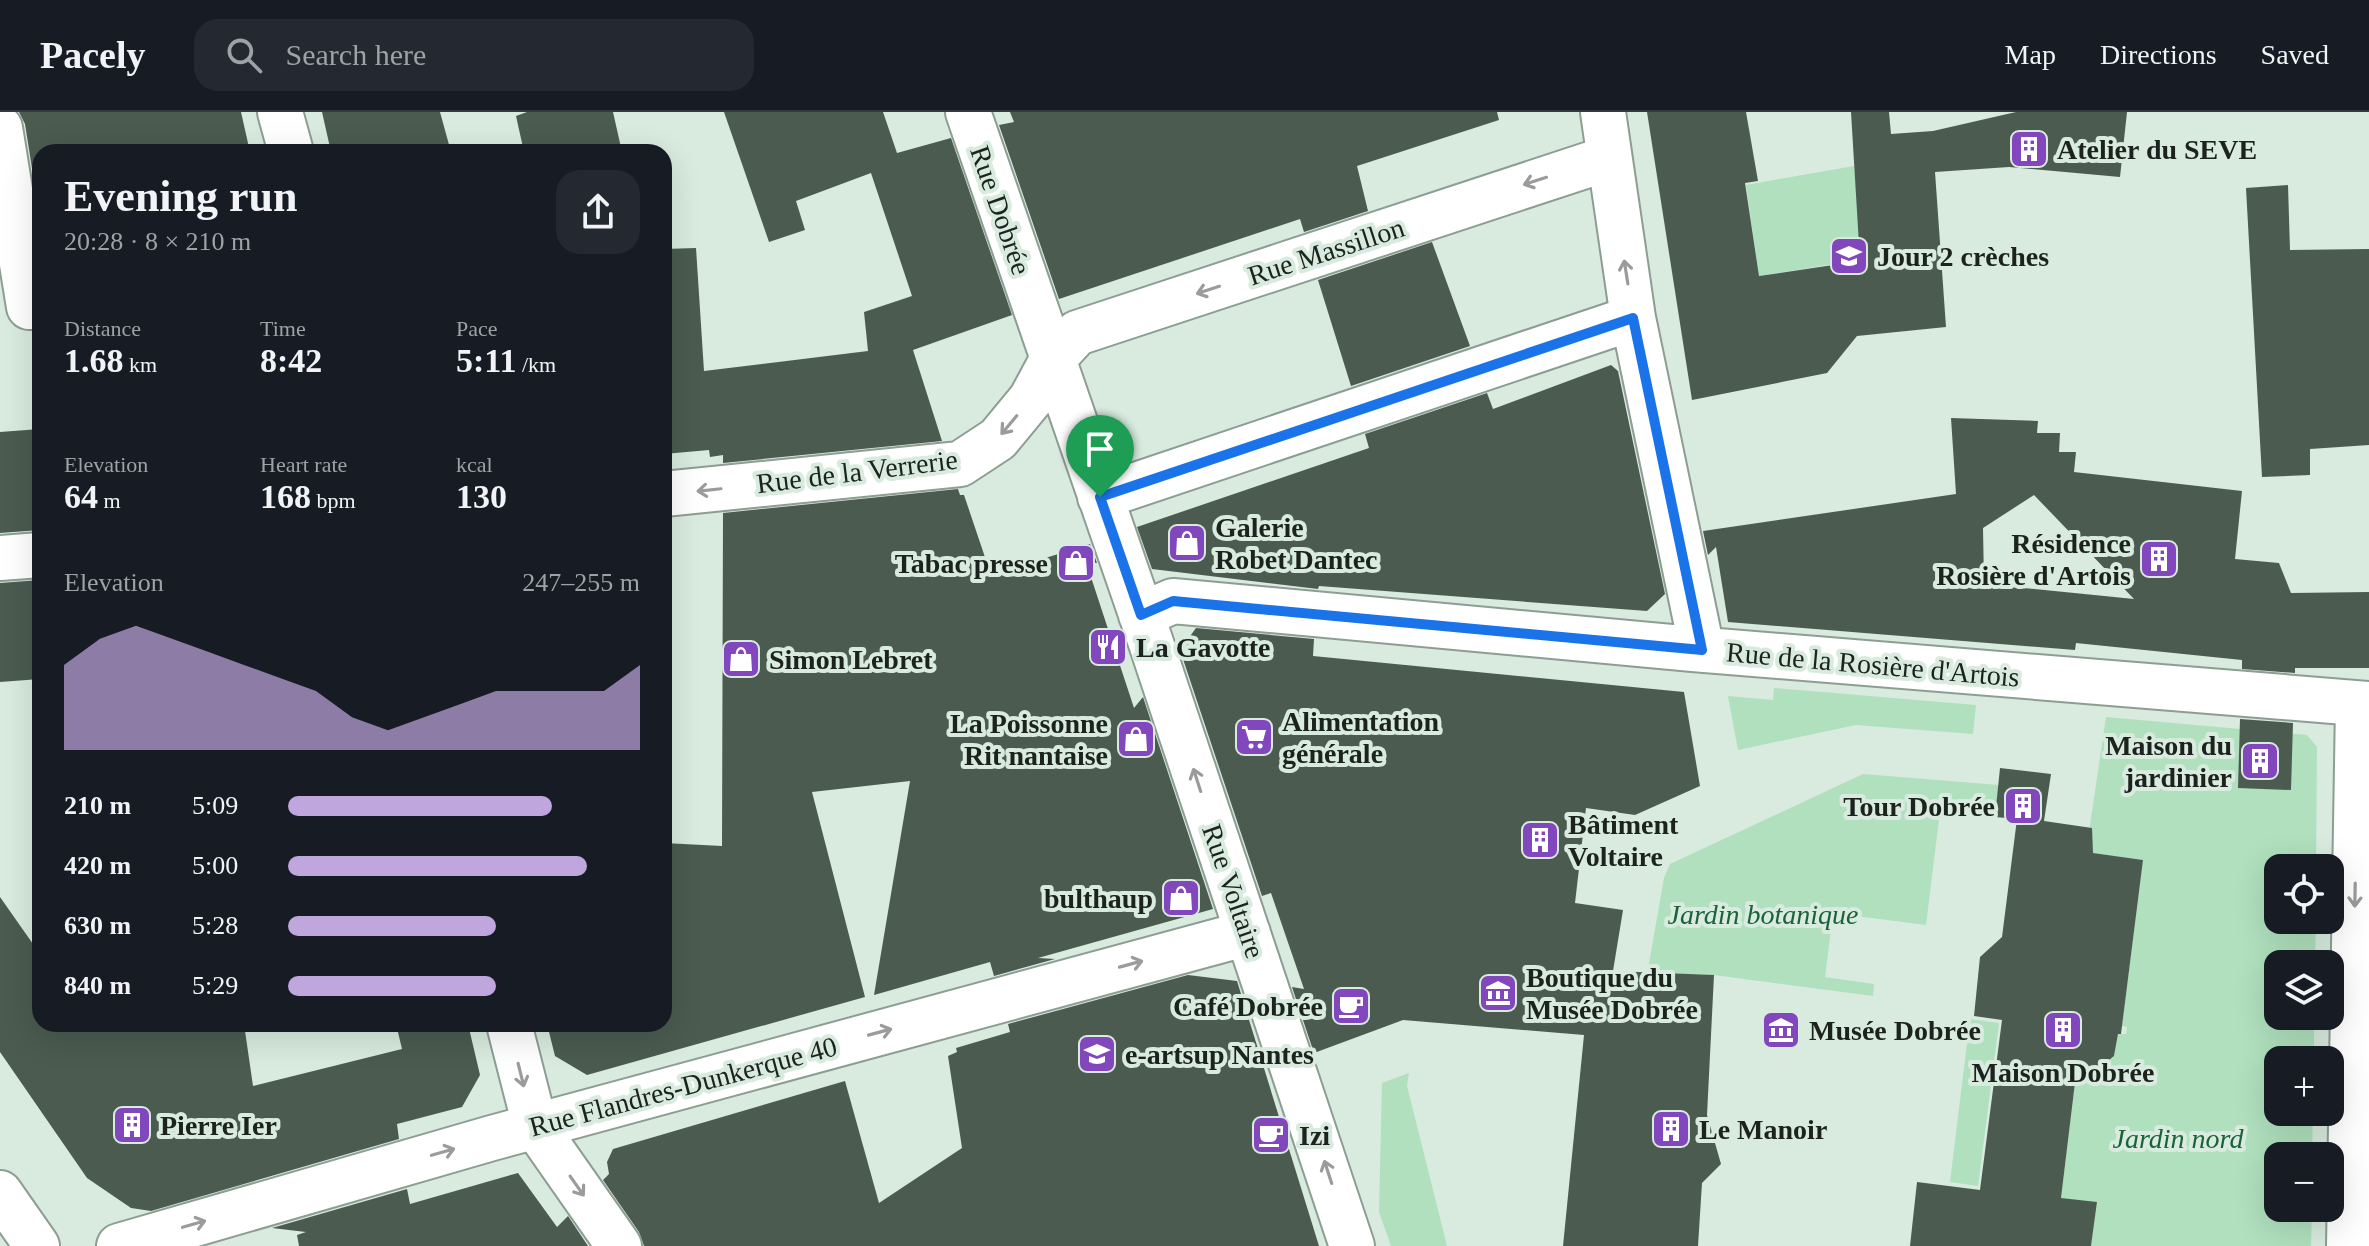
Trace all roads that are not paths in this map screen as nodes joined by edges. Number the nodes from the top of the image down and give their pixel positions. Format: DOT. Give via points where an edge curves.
graph roads {
  1 [pos="280,112"];
  2 [pos="968,112"];
  3 [pos="1603,112"];
  4 [pos="0,128"];
  5 [pos="289,144"];
  6 [pos="1609,158"];
  7 [pos="29,307"];
  8 [pos="1633,318"];
  9 [pos="1052,360"];
  10 [pos="672,493"];
  11 [pos="1106,516"];
  12 [pos="32,556"];
  13 [pos="0,558"];
  14 [pos="1141,615"];
  15 [pos="1702,650"];
  16 [pos="2364,704"];
  17 [pos="1248,933"];
  18 [pos="511,1032"];
  19 [pos="535,1126"];
  20 [pos="0,1193"];
  21 [pos="37,1246"];
  22 [pos="119,1246"];
  23 [pos="619,1246"];
  24 [pos="1352,1246"];
  25 [pos="2349,1246"];
  1 -- 5 [label="street"];
  2 -- 9 [label="street, Rue Dobrée"];
  3 -- 6 [label="street"];
  4 -- 7 [label="street"];
  8 -- 6 [label="street, one-way"];
  6 -- 9 [label="street, Rue Massillon, one-way" via="1077,333"];
  8 -- 11 [label="street"];
  8 -- 15 [label="street"];
  9 -- 10 [label="street, Rue de la Verrerie, one-way" via="1031,399 998,439 960,464"];
  9 -- 11 [label="street, Rue Voltaire"];
  11 -- 14 [label="street, Rue Voltaire"];
  12 -- 13 [label="street"];
  14 -- 15 [label="street, Rue de la Rosière d'Artois" via="1173,601"];
  17 -- 14 [label="street, Rue Voltaire, one-way"];
  15 -- 16 [label="street, Rue de la Rosière d'Artois"];
  16 -- 25 [label="street, one-way"];
  19 -- 17 [label="street, Rue Flandres-Dunkerque 40, one-way"];
  24 -- 17 [label="street, Rue Voltaire, one-way"];
  18 -- 19 [label="street, one-way"];
  22 -- 19 [label="street, Rue Flandres-Dunkerque 40, one-way"];
  19 -- 23 [label="street, one-way"];
  20 -- 21 [label="street"];
}
